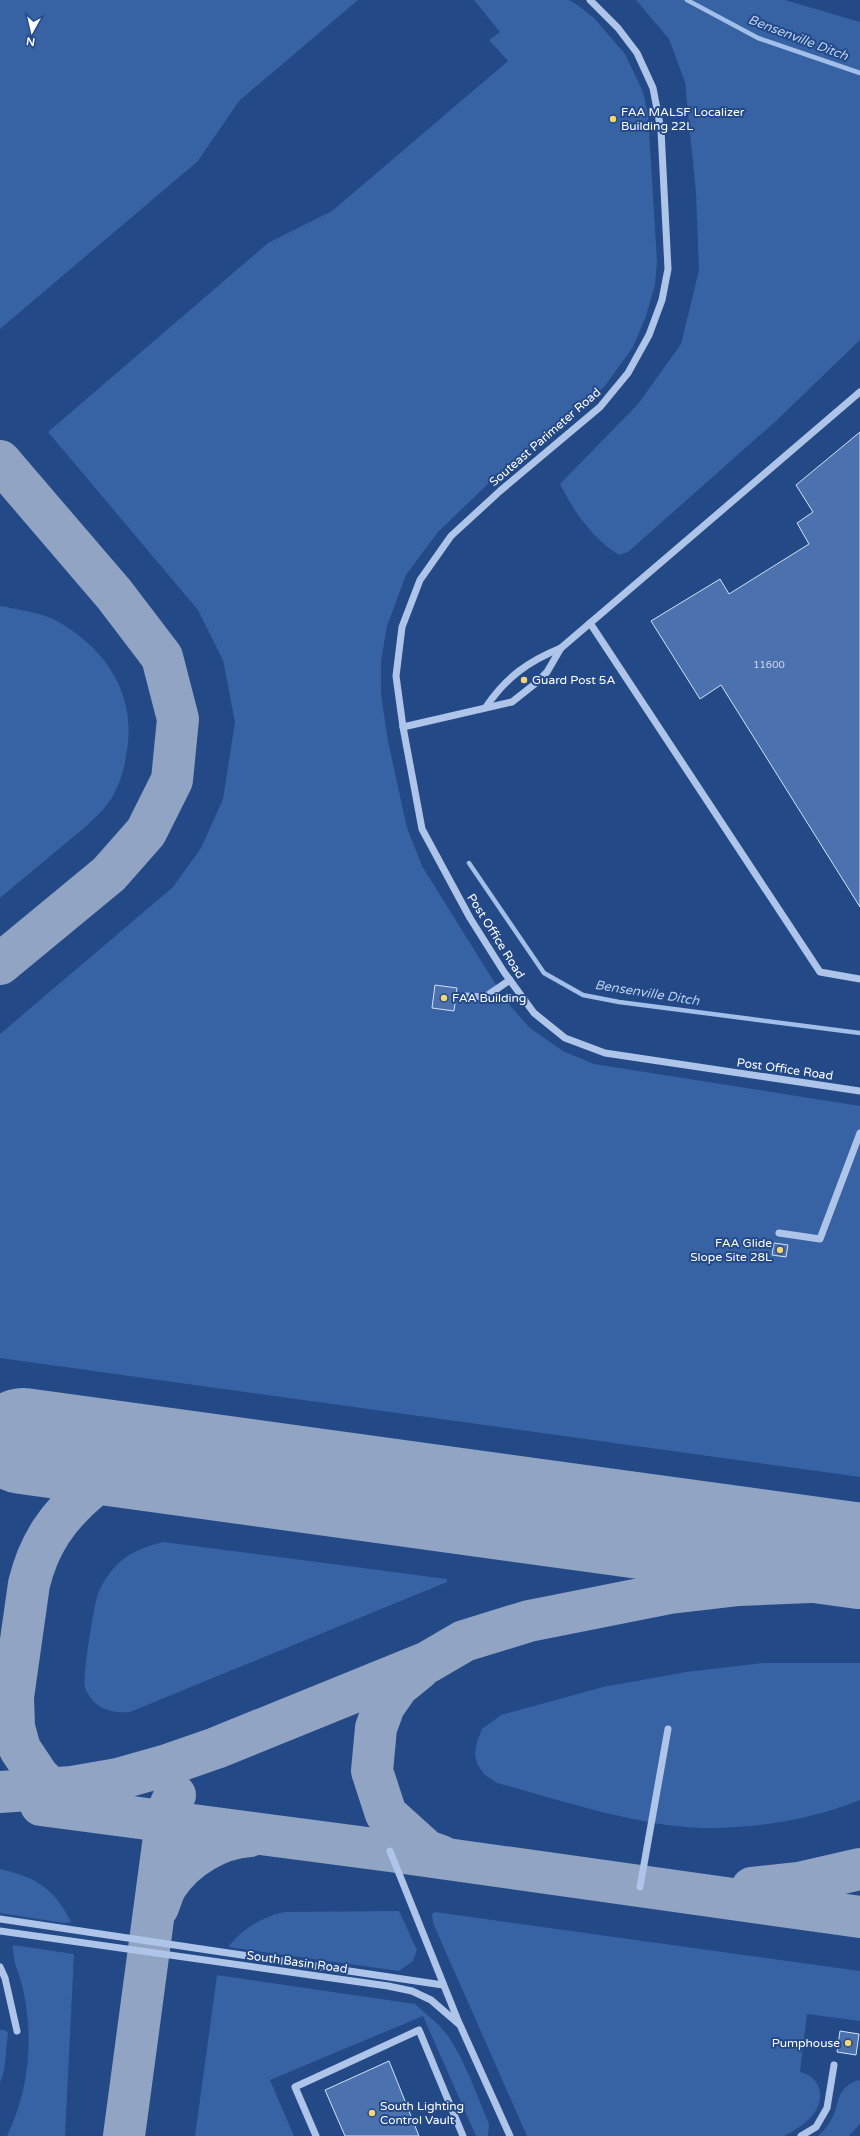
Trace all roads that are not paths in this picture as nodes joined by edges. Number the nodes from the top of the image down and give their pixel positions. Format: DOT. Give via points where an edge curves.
graph roads {
  1 [pos="590,0"];
  2 [pos="860,392"];
  3 [pos="590,623"];
  4 [pos="561,648"];
  5 [pos="486,707"];
  6 [pos="403,728"];
  7 [pos="860,979"];
  8 [pos="510,980"];
  9 [pos="465,996"];
  10 [pos="860,1091"];
  11 [pos="860,1133"];
  12 [pos="779,1234"];
  13 [pos="668,1729"];
  14 [pos="390,1851"];
  15 [pos="640,1887"];
  16 [pos="0,1919"];
  17 [pos="0,1931"];
  18 [pos="0,1967"];
  19 [pos="443,1985"];
  20 [pos="460,2025"];
  21 [pos="17,2031"];
  22 [pos="834,2065"];
  23 [pos="316,2136"];
  24 [pos="463,2136"];
  25 [pos="510,2136"];
  26 [pos="801,2136"];
  1 -- 6 [label="lane, Souteast Parimeter Road" via="618,28 637,53 653,88 661,130 668,269 662,300 649,335 628,373 600,407 450,536 420,580 402,626 396,676"];
  2 -- 3 [label="lane"];
  3 -- 4 [label="lane"];
  3 -- 7 [label="lane" via="820,972"];
  4 -- 5 [label="lane" via="536,658 512,676 498,689"];
  4 -- 5 [label="lane" via="547,672 512,702"];
  5 -- 6 [label="lane"];
  6 -- 8 [label="lane, Post Office Road" via="422,829 470,918"];
  8 -- 9 [label="lane" via="484,997"];
  8 -- 10 [label="lane, Post Office Road" via="534,1013 564,1038 605,1053"];
  11 -- 12 [label="lane" via="820,1239"];
  13 -- 15 [label="lane"];
  14 -- 19 [label="lane"];
  16 -- 19 [label="lane"];
  17 -- 20 [label="lane, South Basin Road" via="388,1986 412,1991 431,2000"];
  18 -- 21 [label="lane" via="5,1978"];
  19 -- 20 [label="lane"];
  20 -- 25 [label="lane, South Basin Road"];
  22 -- 26 [label="lane" via="827,2108 816,2127"];
  23 -- 24 [label="lane" via="296,2087 419,2030"];
}
